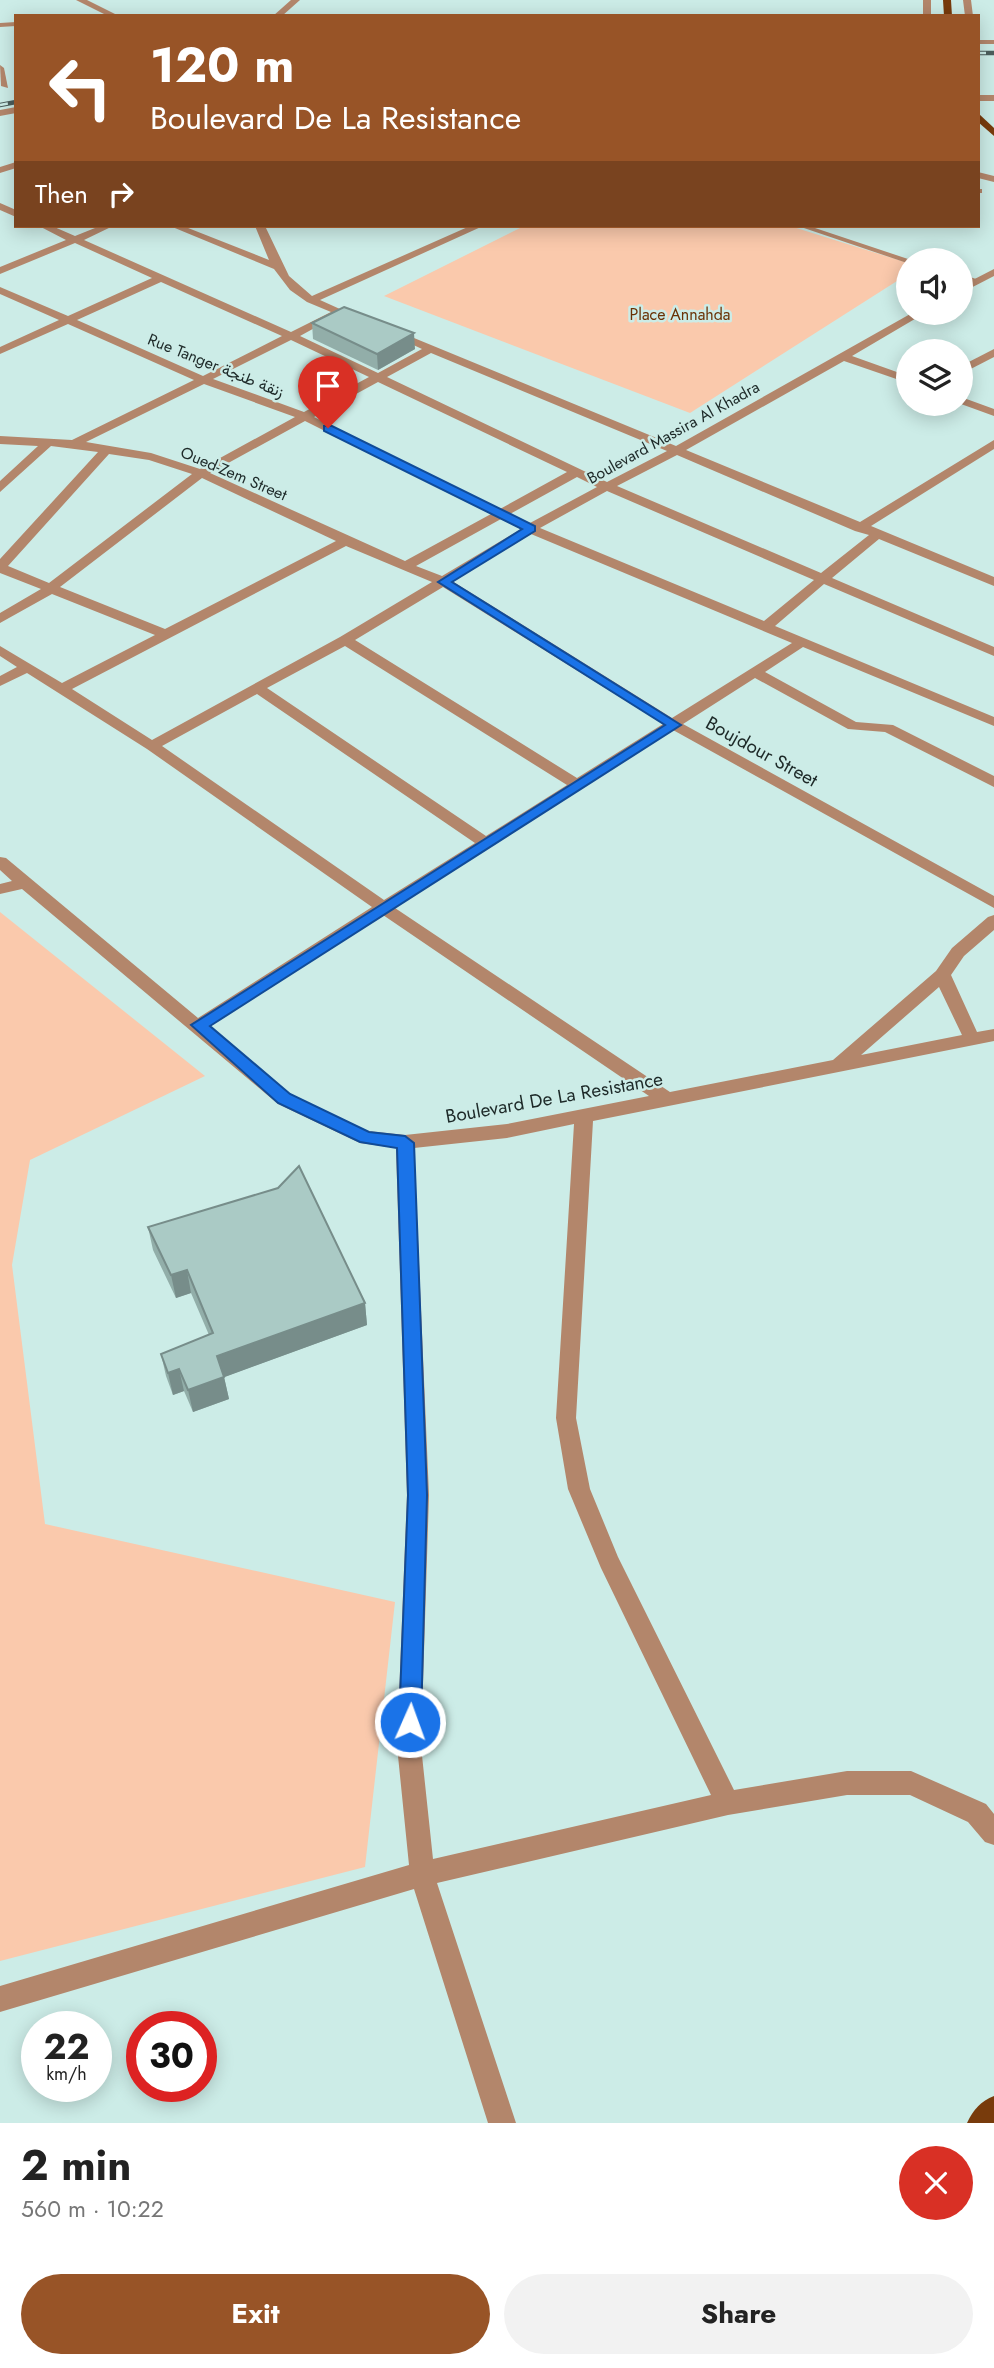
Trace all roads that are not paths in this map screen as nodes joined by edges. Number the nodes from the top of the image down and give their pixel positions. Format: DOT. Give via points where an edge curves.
graph roads {
  1 [pos="80,0"];
  2 [pos="296,0"];
  3 [pos="111,14"];
  4 [pos="279,14"];
  5 [pos="0,68"];
  6 [pos="2,86"];
  7 [pos="987,98"];
  8 [pos="994,108"];
  9 [pos="980,118"];
  10 [pos="994,133"];
  11 [pos="49,228"];
  12 [pos="103,228"];
  13 [pos="180,228"];
  14 [pos="261,228"];
  15 [pos="473,228"];
  16 [pos="808,228"];
  17 [pos="74,239"];
  18 [pos="896,256"];
  19 [pos="274,266"];
  20 [pos="0,271"];
  21 [pos="994,272"];
  22 [pos="160,278"];
  23 [pos="973,281"];
  24 [pos="976,282"];
  25 [pos="973,284"];
  26 [pos="3,294"];
  27 [pos="311,300"];
  28 [pos="339,312"];
  29 [pos="68,320"];
  30 [pos="898,325"];
  31 [pos="289,335"];
  32 [pos="432,348"];
  33 [pos="0,351"];
  34 [pos="994,352"];
  35 [pos="842,356"];
  36 [pos="973,364"];
  37 [pos="896,376"];
  38 [pos="377,378"];
  39 [pos="201,379"];
  40 [pos="973,405"];
  41 [pos="994,413"];
  42 [pos="303,416"];
  43 [pos="0,440"];
  44 [pos="48,443"];
  45 [pos="75,444"];
  46 [pos="994,444"];
  47 [pos="108,449"];
  48 [pos="676,451"];
  49 [pos="578,472"];
  50 [pos="201,474"];
  51 [pos="608,487"];
  52 [pos="0,488"];
  53 [pos="504,515"];
  54 [pos="859,528"];
  55 [pos="531,529"];
  56 [pos="876,535"];
  57 [pos="346,541"];
  58 [pos="406,566"];
  59 [pos="0,568"];
  60 [pos="824,580"];
  61 [pos="444,582"];
  62 [pos="994,582"];
  63 [pos="50,589"];
  64 [pos="0,619"];
  65 [pos="765,626"];
  66 [pos="167,635"];
  67 [pos="345,640"];
  68 [pos="802,642"];
  69 [pos="0,650"];
  70 [pos="994,652"];
  71 [pos="28,667"];
  72 [pos="757,673"];
  73 [pos="0,682"];
  74 [pos="256,687"];
  75 [pos="63,688"];
  76 [pos="994,722"];
  77 [pos="674,725"];
  78 [pos="152,746"];
  79 [pos="994,782"];
  80 [pos="578,785"];
  81 [pos="487,844"];
  82 [pos="0,862"];
  83 [pos="24,883"];
  84 [pos="0,889"];
  85 [pos="994,903"];
  86 [pos="384,908"];
  87 [pos="994,921"];
  88 [pos="942,975"];
  89 [pos="199,1025"];
  90 [pos="994,1035"];
  91 [pos="972,1039"];
  92 [pos="838,1065"];
  93 [pos="665,1098"];
  94 [pos="584,1115"];
  95 [pos="405,1143"];
  96 [pos="728,1803"];
  97 [pos="994,1833"];
  98 [pos="422,1874"];
  99 [pos="0,1999"];
  100 [pos="994,2109"];
  101 [pos="502,2123"];
  102 [pos="981,2123"];
  1 -- 3 [label="street"];
  2 -- 4 [label="street"];
  5 -- 6 [label="street"];
  7 -- 8 [label="street"];
  9 -- 10 [label="main road"];
  11 -- 17 [label="street"];
  12 -- 17 [label="street"];
  13 -- 19 [label="street"];
  14 -- 19 [label="street"];
  15 -- 27 [label="street"];
  16 -- 18 [label="lane"];
  17 -- 20 [label="street"];
  17 -- 22 [label="street"];
  19 -- 27 [label="street" via="297,292"];
  21 -- 24 [label="street"];
  22 -- 29 [label="street"];
  22 -- 31 [label="street"];
  23 -- 24 [label="lane"];
  24 -- 25 [label="street"];
  26 -- 29 [label="street, Rue Tanger زنقة طنجة"];
  27 -- 28 [label="street"];
  28 -- 31 [label="street"];
  28 -- 32 [label="street"];
  29 -- 33 [label="street"];
  29 -- 39 [label="street, Rue Tanger زنقة طنجة"];
  30 -- 35 [label="street, Boulevard Massira Al Khadra"];
  31 -- 38 [label="street"];
  31 -- 39 [label="street"];
  32 -- 38 [label="street"];
  32 -- 48 [label="street"];
  34 -- 36 [label="street"];
  35 -- 37 [label="street"];
  35 -- 48 [label="street, Boulevard Massira Al Khadra"];
  38 -- 42 [label="street"];
  38 -- 49 [label="street"];
  39 -- 42 [label="street, Rue Tanger زنقة طنجة"];
  39 -- 45 [label="street"];
  40 -- 41 [label="street"];
  42 -- 50 [label="street"];
  42 -- 53 [label="street, Rue Tanger زنقة طنجة"];
  43 -- 44 [label="street, Oued-Zem Street"];
  44 -- 45 [label="street, Oued-Zem Street"];
  44 -- 52 [label="street"];
  45 -- 47 [label="street, Oued-Zem Street"];
  46 -- 54 [label="street"];
  47 -- 50 [label="street, Oued-Zem Street"];
  47 -- 59 [label="street"];
  48 -- 51 [label="street, Boulevard Massira Al Khadra"];
  48 -- 54 [label="street"];
  49 -- 51 [label="street"];
  49 -- 53 [label="street"];
  50 -- 57 [label="street, Oued-Zem Street"];
  50 -- 63 [label="street"];
  51 -- 55 [label="street, Boulevard Massira Al Khadra"];
  51 -- 60 [label="street"];
  53 -- 55 [label="street, Rue Tanger زنقة طنجة"];
  53 -- 58 [label="street"];
  54 -- 56 [label="street"];
  55 -- 61 [label="street, Boulevard Massira Al Khadra"];
  55 -- 65 [label="street, Rue Tanger زنقة طنجة"];
  56 -- 60 [label="street"];
  56 -- 62 [label="street"];
  57 -- 58 [label="street, Oued-Zem Street"];
  57 -- 66 [label="street"];
  58 -- 61 [label="street, Oued-Zem Street"];
  59 -- 63 [label="street"];
  60 -- 65 [label="street"];
  60 -- 70 [label="street"];
  61 -- 67 [label="street, Boulevard Massira Al Khadra"];
  61 -- 77 [label="street, Boujdour Street"];
  63 -- 64 [label="street"];
  63 -- 66 [label="street"];
  65 -- 68 [label="street, Rue Tanger زنقة طنجة"];
  66 -- 75 [label="street"];
  67 -- 74 [label="street, Boulevard Massira Al Khadra"];
  67 -- 80 [label="street"];
  68 -- 72 [label="street"];
  68 -- 76 [label="street, Rue Tanger زنقة طنجة"];
  69 -- 71 [label="street"];
  71 -- 73 [label="street"];
  71 -- 75 [label="street"];
  72 -- 77 [label="street"];
  72 -- 79 [label="street" via="853,726 888,728"];
  74 -- 78 [label="street, Boulevard Massira Al Khadra"];
  74 -- 81 [label="street"];
  75 -- 78 [label="street"];
  77 -- 80 [label="street"];
  77 -- 85 [label="street, Boujdour Street"];
  78 -- 86 [label="street"];
  80 -- 81 [label="street"];
  81 -- 86 [label="street"];
  82 -- 83 [label="street, Boulevard De La Resistance"];
  83 -- 84 [label="street"];
  83 -- 89 [label="street, Boulevard De La Resistance"];
  86 -- 89 [label="street"];
  86 -- 93 [label="street"];
  87 -- 88 [label="street" via="958,952"];
  88 -- 91 [label="street"];
  88 -- 92 [label="street"];
  89 -- 95 [label="street, Boulevard De La Resistance" via="284,1099 366,1138"];
  90 -- 91 [label="street, Boulevard De La Resistance"];
  91 -- 92 [label="street, Boulevard De La Resistance"];
  92 -- 93 [label="street, Boulevard De La Resistance"];
  93 -- 94 [label="street, Boulevard De La Resistance"];
  94 -- 95 [label="street, Boulevard De La Resistance" via="507,1131"];
  94 -- 96 [label="street" via="566,1418 579,1489 609,1561"];
  95 -- 98 [label="street" via="418,1495 409,1746"];
  96 -- 97 [label="street" via="847,1783 911,1783 977,1813"];
  96 -- 98 [label="street"];
  98 -- 99 [label="street"];
  98 -- 101 [label="street"];
  100 -- 102 [label="main road"];
}
